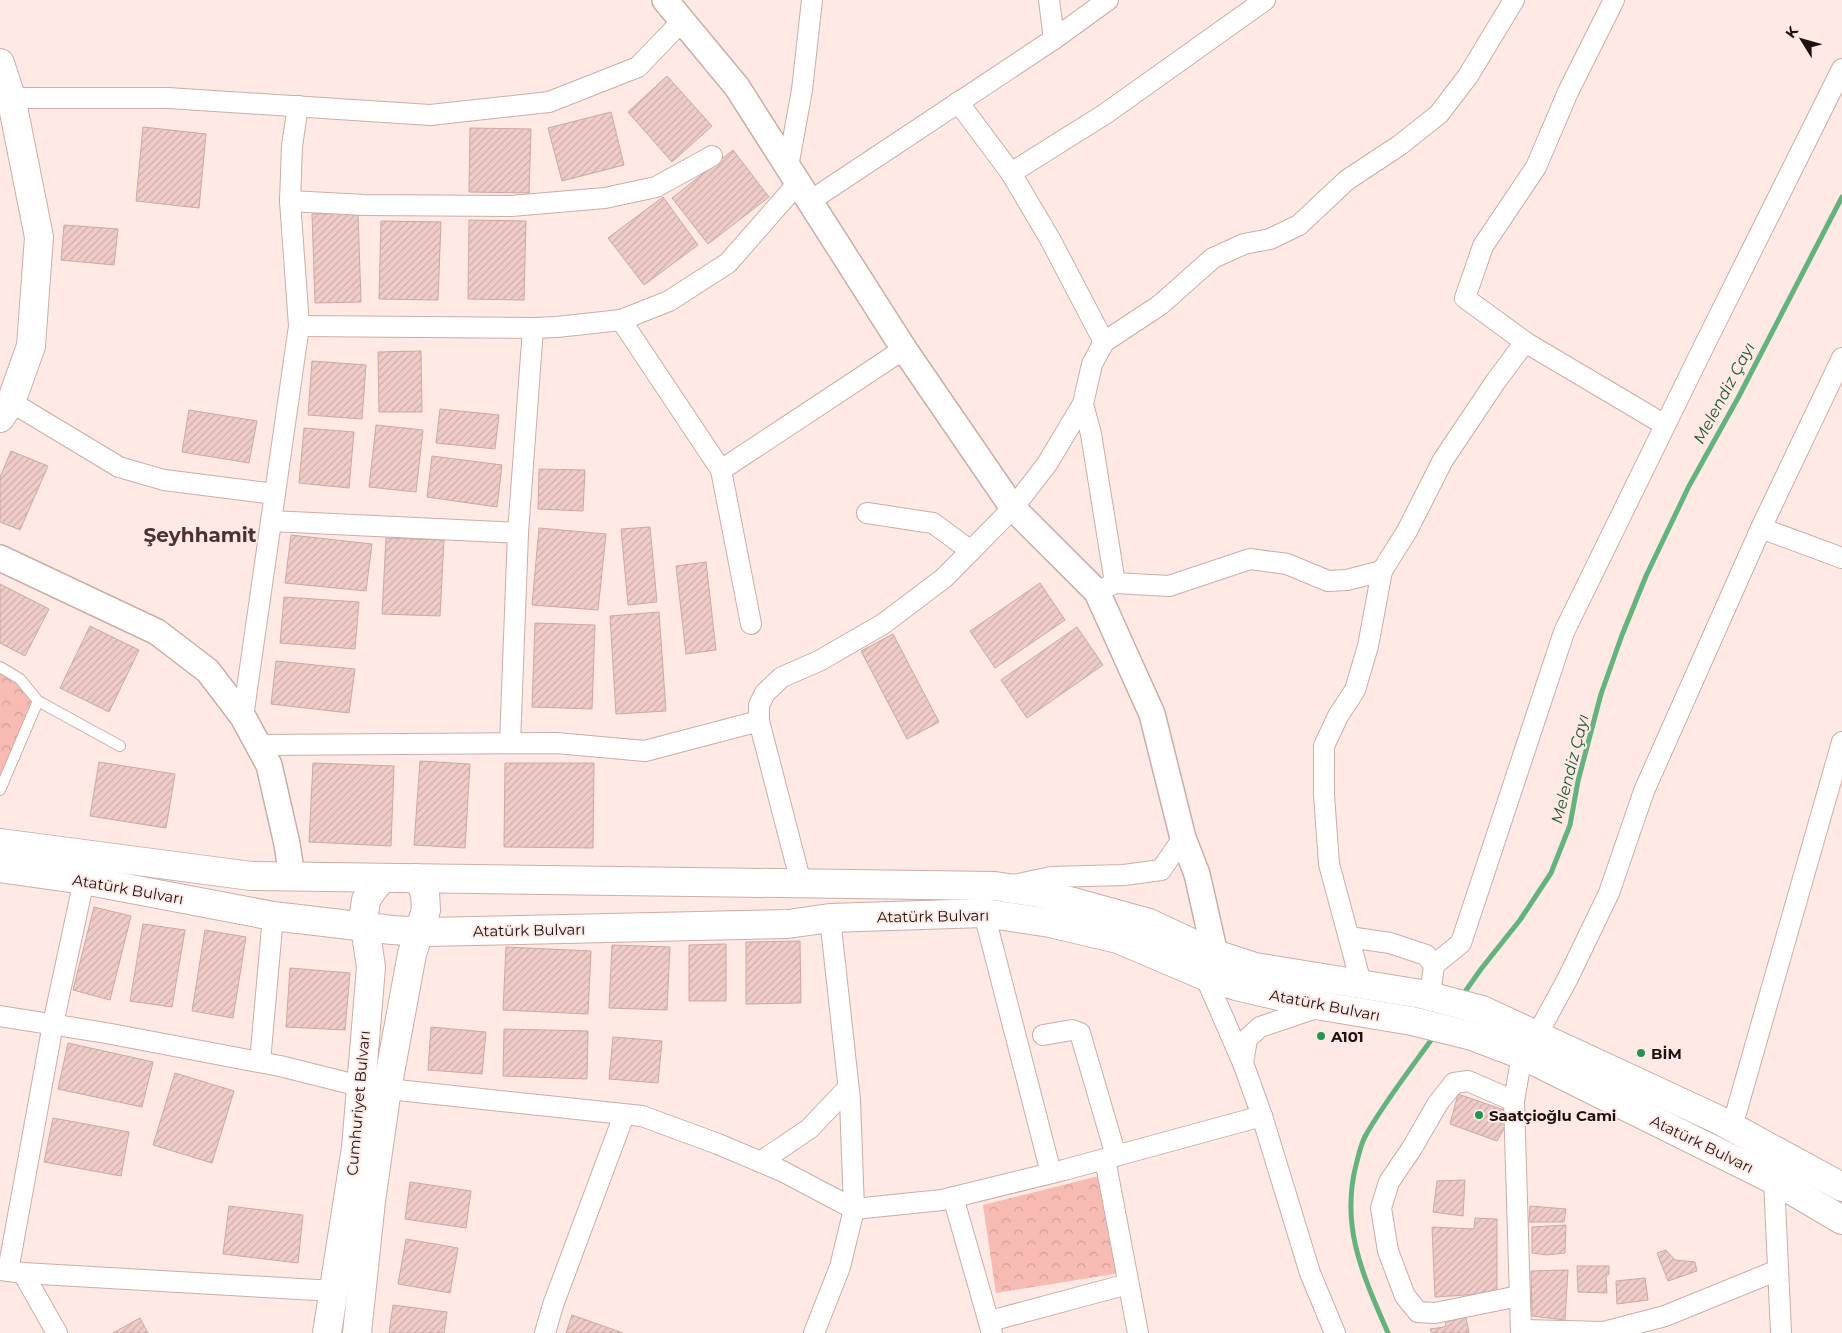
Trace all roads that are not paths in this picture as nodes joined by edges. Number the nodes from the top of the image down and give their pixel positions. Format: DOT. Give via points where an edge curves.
graph roads {
  1 [pos="665,0"];
  2 [pos="812,0"];
  3 [pos="1049,0"];
  4 [pos="1108,0"];
  5 [pos="1265,0"];
  6 [pos="1514,0"];
  7 [pos="1614,0"];
  8 [pos="682,21"];
  9 [pos="1054,39"];
  10 [pos="0,63"];
  11 [pos="1842,69"];
  12 [pos="5,98"];
  13 [pos="958,102"];
  14 [pos="298,106"];
  15 [pos="712,156"];
  16 [pos="1011,173"];
  17 [pos="799,184"];
  18 [pos="290,201"];
  19 [pos="621,320"];
  20 [pos="299,326"];
  21 [pos="533,328"];
  22 [pos="1104,342"];
  23 [pos="1525,342"];
  24 [pos="904,349"];
  25 [pos="1842,358"];
  26 [pos="1083,404"];
  27 [pos="5,410"];
  28 [pos="1665,425"];
  29 [pos="721,470"];
  30 [pos="275,494"];
  31 [pos="1013,508"];
  32 [pos="867,513"];
  33 [pos="271,522"];
  34 [pos="1761,528"];
  35 [pos="518,533"];
  36 [pos="971,552"];
  37 [pos="0,558"];
  38 [pos="1842,558"];
  39 [pos="1382,571"];
  40 [pos="1106,588"];
  41 [pos="751,624"];
  42 [pos="0,667"];
  43 [pos="38,701"];
  44 [pos="243,717"];
  45 [pos="759,721"];
  46 [pos="1842,742"];
  47 [pos="510,743"];
  48 [pos="258,745"];
  49 [pos="120,746"];
  50 [pos="0,790"];
  51 [pos="1183,838"];
  52 [pos="0,843"];
  53 [pos="0,868"];
  54 [pos="292,877"];
  55 [pos="383,878"];
  56 [pos="415,878"];
  57 [pos="84,880"];
  58 [pos="801,883"];
  59 [pos="1006,887"];
  60 [pos="984,913"];
  61 [pos="273,916"];
  62 [pos="830,918"];
  63 [pos="365,927"];
  64 [pos="419,932"];
  65 [pos="1349,937"];
  66 [pos="1210,965"];
  67 [pos="1434,965"];
  68 [pos="1361,983"];
  69 [pos="1425,995"];
  70 [pos="1322,1006"];
  71 [pos="0,1016"];
  72 [pos="53,1024"];
  73 [pos="1043,1035"];
  74 [pos="1529,1045"];
  75 [pos="260,1062"];
  76 [pos="1243,1063"];
  77 [pos="360,1086"];
  78 [pos="848,1088"];
  79 [pos="387,1090"];
  80 [pos="1514,1101"];
  81 [pos="624,1114"];
  82 [pos="1262,1116"];
  83 [pos="1732,1127"];
  84 [pos="1110,1157"];
  85 [pos="760,1162"];
  86 [pos="1051,1173"];
  87 [pos="1774,1180"];
  88 [pos="1842,1187"];
  89 [pos="953,1197"];
  90 [pos="854,1209"];
  91 [pos="1842,1220"];
  92 [pos="1778,1270"];
  93 [pos="10,1271"];
  94 [pos="1128,1284"];
  95 [pos="334,1291"];
  96 [pos="1519,1296"];
  97 [pos="991,1327"];
  98 [pos="1521,1332"];
  99 [pos="1605,1332"];
  100 [pos="56,1333"];
  101 [pos="327,1333"];
  102 [pos="357,1333"];
  103 [pos="545,1333"];
  104 [pos="814,1333"];
  105 [pos="1138,1333"];
  106 [pos="1334,1333"];
  107 [pos="1781,1333"];
  1 -- 8 [label="street"];
  2 -- 17 [label="street" via="802,90"];
  3 -- 9 [label="street"];
  4 -- 9 [label="street"];
  5 -- 16 [label="street" via="1105,114"];
  6 -- 22 [label="street" via="1468,76 1439,114 1400,146 1347,180 1299,225 1270,239 1244,244 1213,258 1160,305"];
  7 -- 23 [label="street" via="1568,92 1536,166 1483,246 1465,298"];
  8 -- 14 [label="street" via="638,67 549,102 430,115"];
  8 -- 17 [label="street" via="737,87"];
  9 -- 13 [label="street"];
  10 -- 12 [label="main road"];
  11 -- 28 [label="street"];
  12 -- 14 [label="street" via="168,98"];
  12 -- 27 [label="main road" via="39,237 31,346"];
  13 -- 16 [label="street"];
  13 -- 17 [label="street"];
  14 -- 18 [label="street" via="292,146"];
  15 -- 18 [label="street" via="656,187 605,198 511,206"];
  16 -- 22 [label="street"];
  17 -- 19 [label="street" via="728,263 669,301"];
  17 -- 24 [label="street"];
  18 -- 20 [label="street"];
  19 -- 21 [label="street"];
  19 -- 29 [label="street"];
  20 -- 21 [label="street"];
  20 -- 30 [label="street"];
  21 -- 35 [label="street"];
  22 -- 26 [label="street" via="1092,364"];
  23 -- 28 [label="street"];
  23 -- 39 [label="street" via="1444,460"];
  24 -- 29 [label="street"];
  24 -- 31 [label="street"];
  25 -- 34 [label="street"];
  26 -- 31 [label="street" via="1047,464"];
  26 -- 40 [label="street" via="1091,434"];
  27 -- 30 [label="street" via="119,467 164,480"];
  28 -- 67 [label="street" via="1564,632 1461,943"];
  29 -- 41 [label="street"];
  30 -- 33 [label="street"];
  31 -- 36 [label="street"];
  31 -- 40 [label="street"];
  32 -- 36 [label="street" via="933,523"];
  33 -- 35 [label="street"];
  33 -- 44 [label="street"];
  34 -- 38 [label="street"];
  34 -- 74 [label="street" via="1644,791 1609,893 1568,978"];
  35 -- 47 [label="street"];
  36 -- 45 [label="street" via="944,578 883,624 819,661 782,677 759,705"];
  37 -- 44 [label="street" via="156,632 208,671"];
  39 -- 40 [label="street" via="1348,580 1328,581 1287,564 1250,559 1169,586"];
  39 -- 65 [label="street" via="1368,646 1355,690 1324,746 1329,864"];
  40 -- 51 [label="street" via="1152,714"];
  42 -- 43 [label="lane" via="20,680"];
  43 -- 49 [label="lane"];
  43 -- 50 [label="lane"];
  44 -- 48 [label="street"];
  45 -- 47 [label="street" via="645,751 556,743"];
  45 -- 58 [label="street"];
  46 -- 83 [label="street"];
  47 -- 48 [label="street"];
  48 -- 54 [label="street" via="269,765"];
  51 -- 59 [label="street" via="1161,870 1124,875 1051,876"];
  51 -- 66 [label="street" via="1197,874"];
  52 -- 54 [label="main road, Atatürk Bulvarı" via="251,876"];
  53 -- 57 [label="main road, Atatürk Bulvarı"];
  54 -- 55 [label="main road, Atatürk Bulvarı"];
  55 -- 56 [label="main road, Atatürk Bulvarı"];
  55 -- 63 [label="main road, Cumhuriyet Bulvarı" via="366,900"];
  56 -- 58 [label="main road, Atatürk Bulvarı"];
  56 -- 64 [label="main road, Cumhuriyet Bulvarı" via="422,885 426,901"];
  57 -- 61 [label="main road, Atatürk Bulvarı"];
  57 -- 72 [label="street"];
  58 -- 59 [label="main road, Atatürk Bulvarı"];
  59 -- 66 [label="main road, Atatürk Bulvarı" via="1149,923"];
  60 -- 62 [label="main road, Atatürk Bulvarı"];
  60 -- 66 [label="main road, Atatürk Bulvarı" via="1050,923"];
  60 -- 86 [label="street"];
  61 -- 63 [label="main road, Atatürk Bulvarı"];
  61 -- 75 [label="street"];
  62 -- 64 [label="main road, Atatürk Bulvarı" via="788,924"];
  62 -- 78 [label="street"];
  63 -- 64 [label="main road, Atatürk Bulvarı"];
  63 -- 77 [label="main road, Cumhuriyet Bulvarı" via="371,967"];
  64 -- 79 [label="main road, Cumhuriyet Bulvarı"];
  65 -- 67 [label="street" via="1390,943 1426,955"];
  65 -- 68 [label="street"];
  66 -- 68 [label="main road, Atatürk Bulvarı" via="1255,967"];
  66 -- 70 [label="main road, Atatürk Bulvarı" via="1236,986"];
  66 -- 76 [label="street"];
  67 -- 69 [label="street"];
  68 -- 69 [label="main road, Atatürk Bulvarı"];
  69 -- 74 [label="main road, Atatürk Bulvarı" via="1482,1010"];
  70 -- 74 [label="main road, Atatürk Bulvarı"];
  70 -- 76 [label="street" via="1260,1027 1247,1038"];
  71 -- 72 [label="street"];
  72 -- 75 [label="street"];
  72 -- 93 [label="street"];
  73 -- 84 [label="street" via="1072,1030 1080,1033"];
  74 -- 80 [label="street"];
  74 -- 83 [label="main road, Atatürk Bulvarı"];
  74 -- 87 [label="main road, Atatürk Bulvarı"];
  75 -- 77 [label="street"];
  76 -- 82 [label="street"];
  77 -- 79 [label="street"];
  77 -- 95 [label="main road, Cumhuriyet Bulvarı" via="356,1148"];
  78 -- 85 [label="street" via="809,1130"];
  78 -- 90 [label="street"];
  79 -- 81 [label="street"];
  79 -- 102 [label="main road, Cumhuriyet Bulvarı"];
  80 -- 96 [label="street"];
  80 -- 96 [label="street" via="1468,1081 1454,1083 1389,1182 1381,1208 1388,1251 1405,1296 1418,1312 1435,1313"];
  81 -- 85 [label="street" via="642,1116"];
  81 -- 103 [label="street"];
  82 -- 84 [label="street"];
  82 -- 106 [label="street" via="1310,1273"];
  83 -- 88 [label="main road, Atatürk Bulvarı"];
  84 -- 86 [label="street"];
  84 -- 94 [label="street"];
  85 -- 90 [label="street"];
  86 -- 89 [label="street"];
  87 -- 91 [label="main road, Atatürk Bulvarı"];
  87 -- 92 [label="street"];
  89 -- 90 [label="street"];
  89 -- 97 [label="street"];
  90 -- 104 [label="street" via="840,1267"];
  92 -- 99 [label="street" via="1665,1316"];
  92 -- 107 [label="street"];
  93 -- 95 [label="street"];
  93 -- 100 [label="street"];
  94 -- 97 [label="street"];
  94 -- 105 [label="street"];
  95 -- 101 [label="main road, Cumhuriyet Bulvarı"];
  96 -- 98 [label="street"];
  98 -- 99 [label="street"];
}
